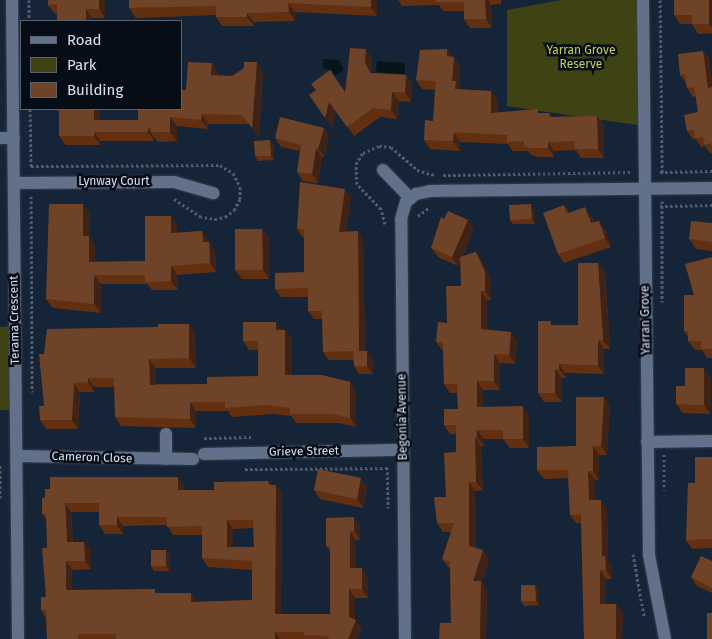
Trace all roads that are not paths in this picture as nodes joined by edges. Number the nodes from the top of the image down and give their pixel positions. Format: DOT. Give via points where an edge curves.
graph roads {
  1 [pos="12,0"];
  2 [pos="643,0"];
  3 [pos="0,138"];
  4 [pos="14,138"];
  5 [pos="382,170"];
  6 [pos="14,183"];
  7 [pos="712,188"];
  8 [pos="644,189"];
  9 [pos="213,193"];
  10 [pos="410,198"];
  11 [pos="166,434"];
  12 [pos="712,441"];
  13 [pos="647,442"];
  14 [pos="404,450"];
  15 [pos="17,456"];
  16 [pos="199,456"];
  17 [pos="166,459"];
  18 [pos="18,639"];
  19 [pos="405,639"];
  20 [pos="665,639"];
  1 -- 4 [label="street, Terama Crescent"];
  2 -- 8 [label="street, Yarran Grove"];
  3 -- 4 [label="street"];
  4 -- 6 [label="street, Terama Crescent"];
  5 -- 10 [label="street"];
  6 -- 9 [label="street, Lynway Court" via="174,182"];
  6 -- 15 [label="street, Terama Crescent"];
  7 -- 8 [label="street"];
  8 -- 10 [label="street" via="430,191"];
  8 -- 13 [label="street, Yarran Grove"];
  10 -- 14 [label="street, Begonia Avenue" via="401,219"];
  11 -- 17 [label="street"];
  12 -- 13 [label="street"];
  13 -- 20 [label="street, Yarran Grove" via="649,555"];
  14 -- 16 [label="street, Grieve Street"];
  14 -- 19 [label="street, Begonia Avenue"];
  15 -- 17 [label="street, Cameron Close"];
  15 -- 18 [label="street, Terama Crescent"];
  16 -- 17 [label="street, Cameron Close"];
}
